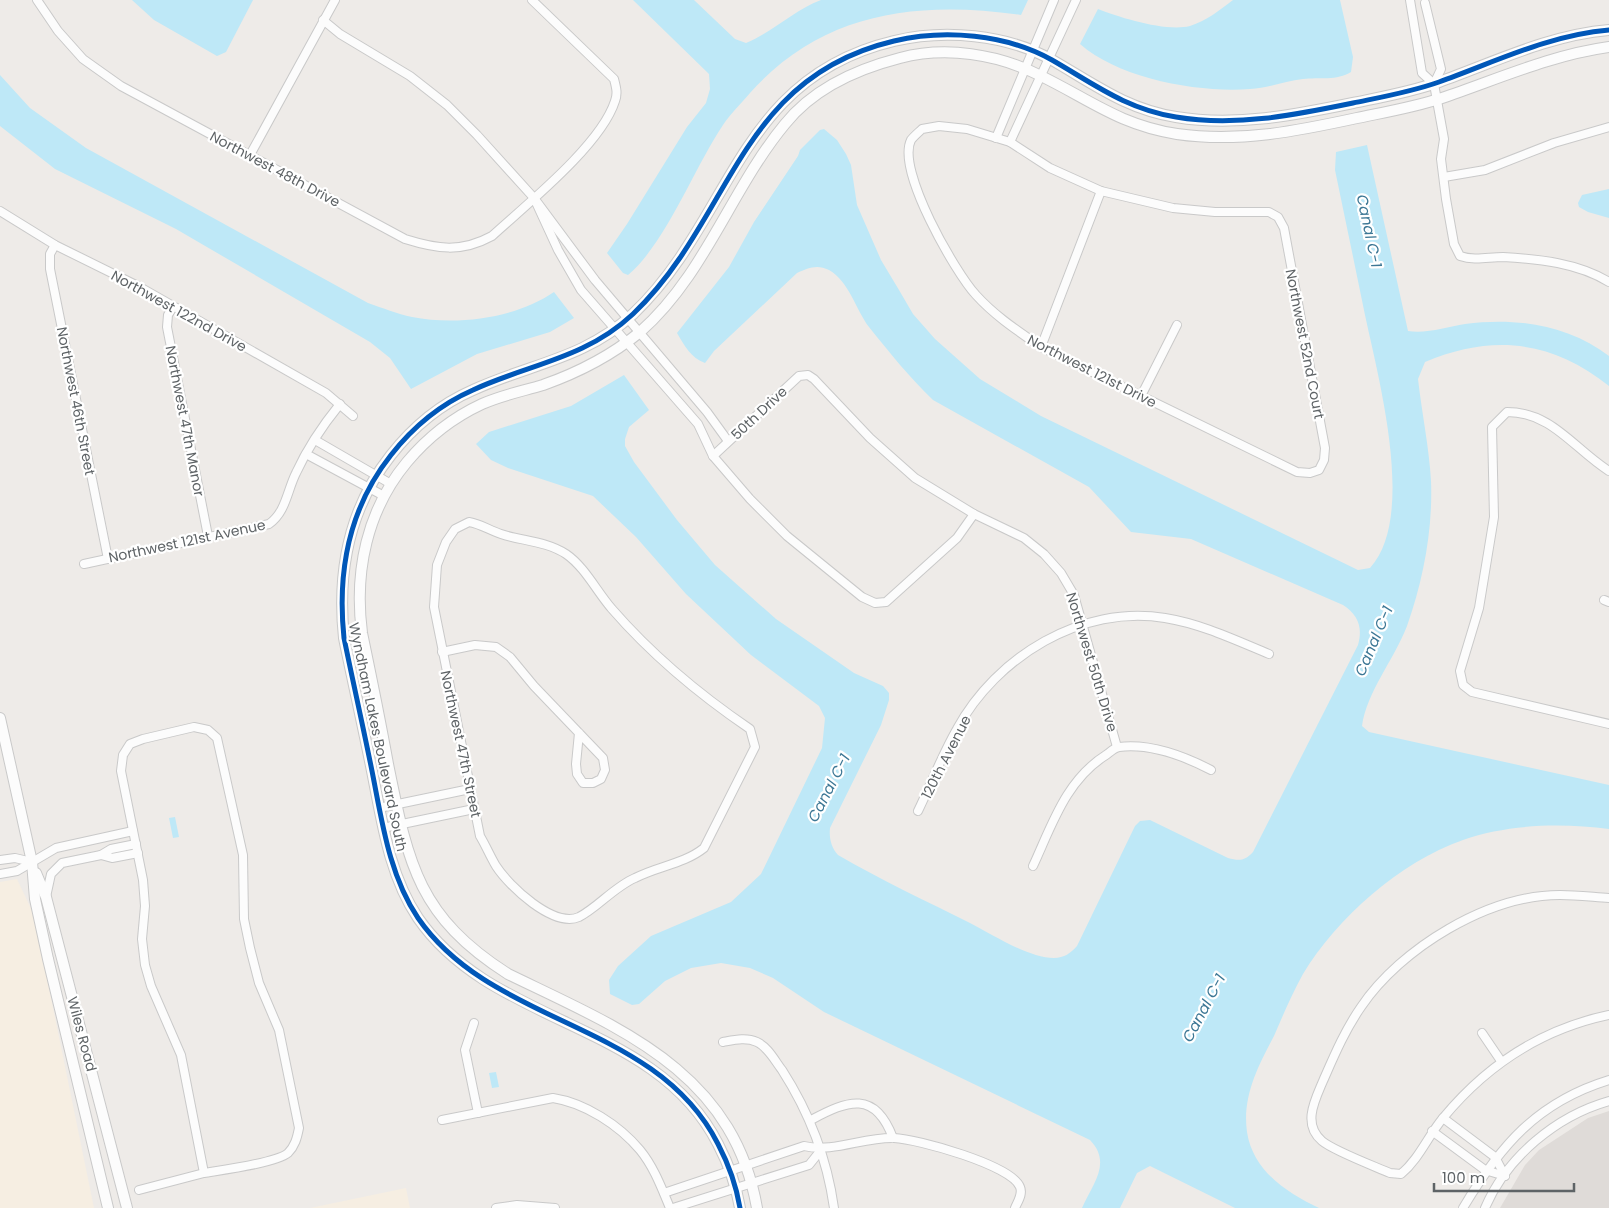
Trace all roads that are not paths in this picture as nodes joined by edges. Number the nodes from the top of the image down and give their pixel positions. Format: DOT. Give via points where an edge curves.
graph roads {
  1 [pos="37,0"];
  2 [pos="335,0"];
  3 [pos="532,0"];
  4 [pos="1054,0"];
  5 [pos="1076,0"];
  6 [pos="1428,1"];
  7 [pos="1411,2"];
  8 [pos="323,20"];
  9 [pos="1609,30"];
  10 [pos="1609,47"];
  11 [pos="1032,51"];
  12 [pos="1050,59"];
  13 [pos="1025,69"];
  14 [pos="1042,76"];
  15 [pos="1434,84"];
  16 [pos="1438,100"];
  17 [pos="1609,127"];
  18 [pos="996,138"];
  19 [pos="1010,142"];
  20 [pos="250,155"];
  21 [pos="1444,177"];
  22 [pos="1101,191"];
  23 [pos="534,198"];
  24 [pos="0,211"];
  25 [pos="55,245"];
  26 [pos="1609,282"];
  27 [pos="173,307"];
  28 [pos="629,318"];
  29 [pos="1177,325"];
  30 [pos="614,329"];
  31 [pos="640,331"];
  32 [pos="625,342"];
  33 [pos="1041,348"];
  34 [pos="808,375"];
  35 [pos="1141,396"];
  36 [pos="340,404"];
  37 [pos="353,416"];
  38 [pos="315,440"];
  39 [pos="728,442"];
  40 [pos="306,454"];
  41 [pos="713,456"];
  42 [pos="1319,470"];
  43 [pos="1609,471"];
  44 [pos="376,474"];
  45 [pos="391,484"];
  46 [pos="368,487"];
  47 [pos="384,496"];
  48 [pos="974,514"];
  49 [pos="208,536"];
  50 [pos="108,559"];
  51 [pos="84,564"];
  52 [pos="1083,624"];
  53 [pos="442,652"];
  54 [pos="1268,654"];
  55 [pos="0,718"];
  56 [pos="1609,724"];
  57 [pos="579,733"];
  58 [pos="1117,747"];
  59 [pos="1211,770"];
  60 [pos="470,789"];
  61 [pos="396,804"];
  62 [pos="379,808"];
  63 [pos="474,810"];
  64 [pos="918,811"];
  65 [pos="401,825"];
  66 [pos="383,828"];
  67 [pos="133,831"];
  68 [pos="113,835"];
  69 [pos="136,844"];
  70 [pos="116,848"];
  71 [pos="138,853"];
  72 [pos="101,855"];
  73 [pos="0,860"];
  74 [pos="32,862"];
  75 [pos="1032,866"];
  76 [pos="0,874"];
  77 [pos="46,897"];
  78 [pos="1609,898"];
  79 [pos="1609,1015"];
  80 [pos="474,1024"];
  81 [pos="1482,1033"];
  82 [pos="723,1042"];
  83 [pos="1501,1061"];
  84 [pos="1609,1080"];
  85 [pos="1609,1101"];
  86 [pos="478,1113"];
  87 [pos="1443,1118"];
  88 [pos="442,1120"];
  89 [pos="811,1120"];
  90 [pos="1457,1129"];
  91 [pos="1432,1131"];
  92 [pos="893,1138"];
  93 [pos="1447,1142"];
  94 [pos="821,1150"];
  95 [pos="1495,1157"];
  96 [pos="747,1165"];
  97 [pos="731,1170"];
  98 [pos="1485,1170"];
  99 [pos="204,1173"];
  100 [pos="1505,1176"];
  101 [pos="753,1182"];
  102 [pos="737,1188"];
  103 [pos="138,1190"];
  104 [pos="664,1193"];
  105 [pos="108,1208"];
  106 [pos="127,1208"];
  107 [pos="496,1208"];
  108 [pos="555,1208"];
  109 [pos="672,1208"];
  110 [pos="740,1208"];
  111 [pos="757,1208"];
  112 [pos="834,1208"];
  113 [pos="1015,1208"];
  114 [pos="1463,1208"];
  115 [pos="1484,1208"];
  1 -- 20 [label="street, Northwest 48th Drive" via="83,59 121,86"];
  2 -- 8 [label="street"];
  3 -- 23 [label="street, Northwest 48th Drive" via="614,79 617,89 615,102 591,143"];
  4 -- 11 [label="street"];
  5 -- 12 [label="street"];
  6 -- 7 [label="street"];
  6 -- 15 [label="street" via="1441,69"];
  7 -- 15 [label="street" via="1422,73"];
  8 -- 20 [label="street"];
  8 -- 23 [label="street" via="447,104"];
  9 -- 15 [label="street, Wyndham Lakes Boulevard South" via="1563,36"];
  10 -- 16 [label="street, Wyndham Lakes Boulevard South" via="1545,61"];
  11 -- 12 [label="street, Wyndham Lakes Boulevard South"];
  11 -- 13 [label="street"];
  11 -- 28 [label="street, Wyndham Lakes Boulevard South" via="976,37 920,36 870,48 807,80 766,119 676,264"];
  12 -- 14 [label="street"];
  12 -- 15 [label="street, Wyndham Lakes Boulevard South" via="1089,85 1132,104 1178,117 1228,121 1314,111"];
  13 -- 14 [label="street, Wyndham Lakes Boulevard South"];
  13 -- 18 [label="street"];
  13 -- 31 [label="street, Wyndham Lakes Boulevard South" via="986,56 932,53 880,64 830,86 787,122 677,292"];
  14 -- 16 [label="street, Wyndham Lakes Boulevard South" via="1107,114 1142,127 1205,137 1267,136"];
  14 -- 19 [label="street"];
  15 -- 16 [label="street"];
  16 -- 21 [label="street" via="1444,139 1441,159"];
  17 -- 21 [label="street" via="1554,143 1485,170"];
  18 -- 19 [label="street"];
  18 -- 33 [label="street, Northwest 121st Drive" via="967,129 940,126 922,129 911,141 910,159 919,196 954,264 975,294 1004,322"];
  19 -- 22 [label="street" via="1050,168"];
  20 -- 23 [label="street, Northwest 48th Drive" via="405,239 432,248 477,244 492,236"];
  21 -- 26 [label="street" via="1454,244 1460,256 1471,260 1500,257 1533,259 1575,267"];
  22 -- 33 [label="street"];
  22 -- 42 [label="street, Northwest 52nd Court" via="1173,208 1215,212 1263,211 1278,217 1284,228 1325,448"];
  23 -- 28 [label="street" via="595,280"];
  23 -- 30 [label="street" via="581,290"];
  24 -- 25 [label="street, Northwest 122nd Drive"];
  25 -- 27 [label="street, Northwest 122nd Drive"];
  25 -- 50 [label="street, Northwest 46th Street" via="50,254 50,269"];
  27 -- 36 [label="street, Northwest 122nd Drive"];
  27 -- 49 [label="street, Northwest 47th Manor" via="167,327"];
  28 -- 30 [label="street, Wyndham Lakes Boulevard South"];
  28 -- 31 [label="street"];
  29 -- 35 [label="street"];
  30 -- 32 [label="street"];
  30 -- 44 [label="street, Wyndham Lakes Boulevard South" via="561,359 488,383 446,404 413,429"];
  31 -- 32 [label="street, Wyndham Lakes Boulevard South"];
  31 -- 39 [label="street" via="708,412"];
  32 -- 41 [label="street" via="698,424"];
  32 -- 45 [label="street, Wyndham Lakes Boulevard South" via="570,375 470,410 423,444"];
  33 -- 35 [label="street, Northwest 121st Drive"];
  34 -- 39 [label="street, 50th Drive" via="799,376 786,386"];
  34 -- 48 [label="street, Northwest 50th Drive" via="915,478"];
  35 -- 42 [label="street, Northwest 121st Drive" via="1298,472"];
  36 -- 37 [label="street, Northwest 122nd Drive"];
  36 -- 38 [label="street, Northwest 121st Avenue"];
  38 -- 40 [label="street, Northwest 121st Avenue"];
  38 -- 44 [label="street"];
  39 -- 41 [label="street, 50th Drive"];
  40 -- 46 [label="street"];
  40 -- 49 [label="street, Northwest 121st Avenue" via="276,519 269,524"];
  41 -- 48 [label="street" via="750,500 787,536 862,597 875,603 886,602 915,577 957,538"];
  43 -- 56 [label="street" via="1552,424 1535,416 1507,412 1498,418 1492,427 1494,516 1488,561 1479,608 1460,671 1462,685 1478,693"];
  44 -- 45 [label="street"];
  44 -- 46 [label="street, Wyndham Lakes Boulevard South"];
  45 -- 47 [label="street, Wyndham Lakes Boulevard South"];
  46 -- 47 [label="street"];
  46 -- 62 [label="street, Wyndham Lakes Boulevard South" via="345,556 340,593 344,638"];
  47 -- 61 [label="street, Wyndham Lakes Boulevard South" via="362,559 358,606"];
  48 -- 52 [label="street, Northwest 50th Drive" via="1024,538 1044,554 1074,595"];
  49 -- 50 [label="street, Northwest 121st Avenue"];
  50 -- 51 [label="street, Northwest 121st Avenue"];
  52 -- 54 [label="street, 120th Avenue" via="1121,617 1163,618 1195,625"];
  52 -- 58 [label="street, Northwest 50th Drive"];
  52 -- 64 [label="street, 120th Avenue" via="1031,650 990,683 957,728"];
  53 -- 57 [label="street" via="475,645 496,647 510,657"];
  53 -- 60 [label="street, Northwest 47th Street"];
  53 -- 63 [label="street, Northwest 47th Street" via="434,607 437,565 446,542 456,529 469,522 483,524 499,533 549,545 567,554 612,609 650,648 693,687 750,729 754,737 754,746 704,848 694,856 634,878 571,919 541,909 516,890 484,843"];
  55 -- 74 [label="street, Wiles Road"];
  57 -- 57 [label="street" via="603,758 606,770 602,779 592,783 583,783 577,774"];
  58 -- 59 [label="street" via="1154,749 1185,757"];
  58 -- 75 [label="street" via="1080,776 1064,797"];
  60 -- 61 [label="street"];
  60 -- 63 [label="street, Northwest 47th Street"];
  61 -- 62 [label="street"];
  61 -- 65 [label="street, Wyndham Lakes Boulevard South"];
  62 -- 66 [label="street, Wyndham Lakes Boulevard South"];
  63 -- 65 [label="street"];
  65 -- 66 [label="street"];
  65 -- 96 [label="street, Wyndham Lakes Boulevard South" via="410,862 424,892 457,935 508,974 632,1035 691,1081 718,1113"];
  66 -- 97 [label="street, Wyndham Lakes Boulevard South" via="391,860 404,891 418,918 443,948 473,973 510,996 646,1063 694,1107"];
  67 -- 68 [label="street"];
  67 -- 69 [label="street"];
  67 -- 99 [label="street" via="121,771 123,755 130,744 194,727 208,730 217,738 225,764 243,855 246,929 259,983 279,1030 299,1128 296,1143 287,1154"];
  68 -- 70 [label="street"];
  68 -- 74 [label="street" via="56,848"];
  69 -- 70 [label="street"];
  69 -- 71 [label="street"];
  70 -- 72 [label="street"];
  71 -- 72 [label="street" via="112,858"];
  71 -- 99 [label="street" via="144,897 142,939 145,965 181,1055"];
  72 -- 77 [label="street" via="57,866 51,874"];
  73 -- 74 [label="street" via="15,858"];
  74 -- 76 [label="street"];
  74 -- 77 [label="street, Wiles Road"];
  74 -- 105 [label="street, Wiles Road" via="35,899 48,959"];
  77 -- 106 [label="street, Wiles Road"];
  78 -- 91 [label="street" via="1558,894 1509,903 1467,919 1432,937 1395,967 1361,1006 1311,1109 1312,1124 1321,1140 1390,1173 1402,1174 1410,1167"];
  79 -- 83 [label="street" via="1556,1032"];
  80 -- 86 [label="street" via="465,1050"];
  81 -- 83 [label="street"];
  82 -- 89 [label="street" via="748,1039 759,1043 773,1057"];
  83 -- 87 [label="street"];
  84 -- 95 [label="street" via="1580,1091 1536,1117"];
  85 -- 100 [label="street" via="1583,1110 1538,1138"];
  86 -- 88 [label="street"];
  86 -- 104 [label="street" via="553,1098 568,1100 600,1117 640,1150"];
  87 -- 90 [label="street"];
  87 -- 91 [label="street"];
  89 -- 92 [label="street" via="848,1102 863,1103 877,1110"];
  89 -- 94 [label="street"];
  90 -- 93 [label="street"];
  90 -- 95 [label="street"];
  91 -- 93 [label="street"];
  92 -- 94 [label="street"];
  92 -- 113 [label="street" via="919,1141 975,1159 1014,1178 1020,1186 1021,1196"];
  93 -- 98 [label="street"];
  94 -- 96 [label="street" via="804,1146"];
  94 -- 101 [label="street" via="809,1165"];
  94 -- 112 [label="street"];
  95 -- 98 [label="street"];
  95 -- 100 [label="street"];
  96 -- 97 [label="street"];
  96 -- 101 [label="street, Wyndham Lakes Boulevard South"];
  97 -- 102 [label="street, Wyndham Lakes Boulevard South"];
  97 -- 104 [label="street"];
  98 -- 100 [label="street"];
  98 -- 114 [label="street"];
  99 -- 103 [label="street"];
  100 -- 115 [label="street"];
  101 -- 102 [label="street"];
  101 -- 111 [label="street, Wyndham Lakes Boulevard South"];
  102 -- 109 [label="street"];
  102 -- 110 [label="street, Wyndham Lakes Boulevard South"];
  104 -- 109 [label="street"];
  107 -- 108 [label="street" via="517,1205"];
}
